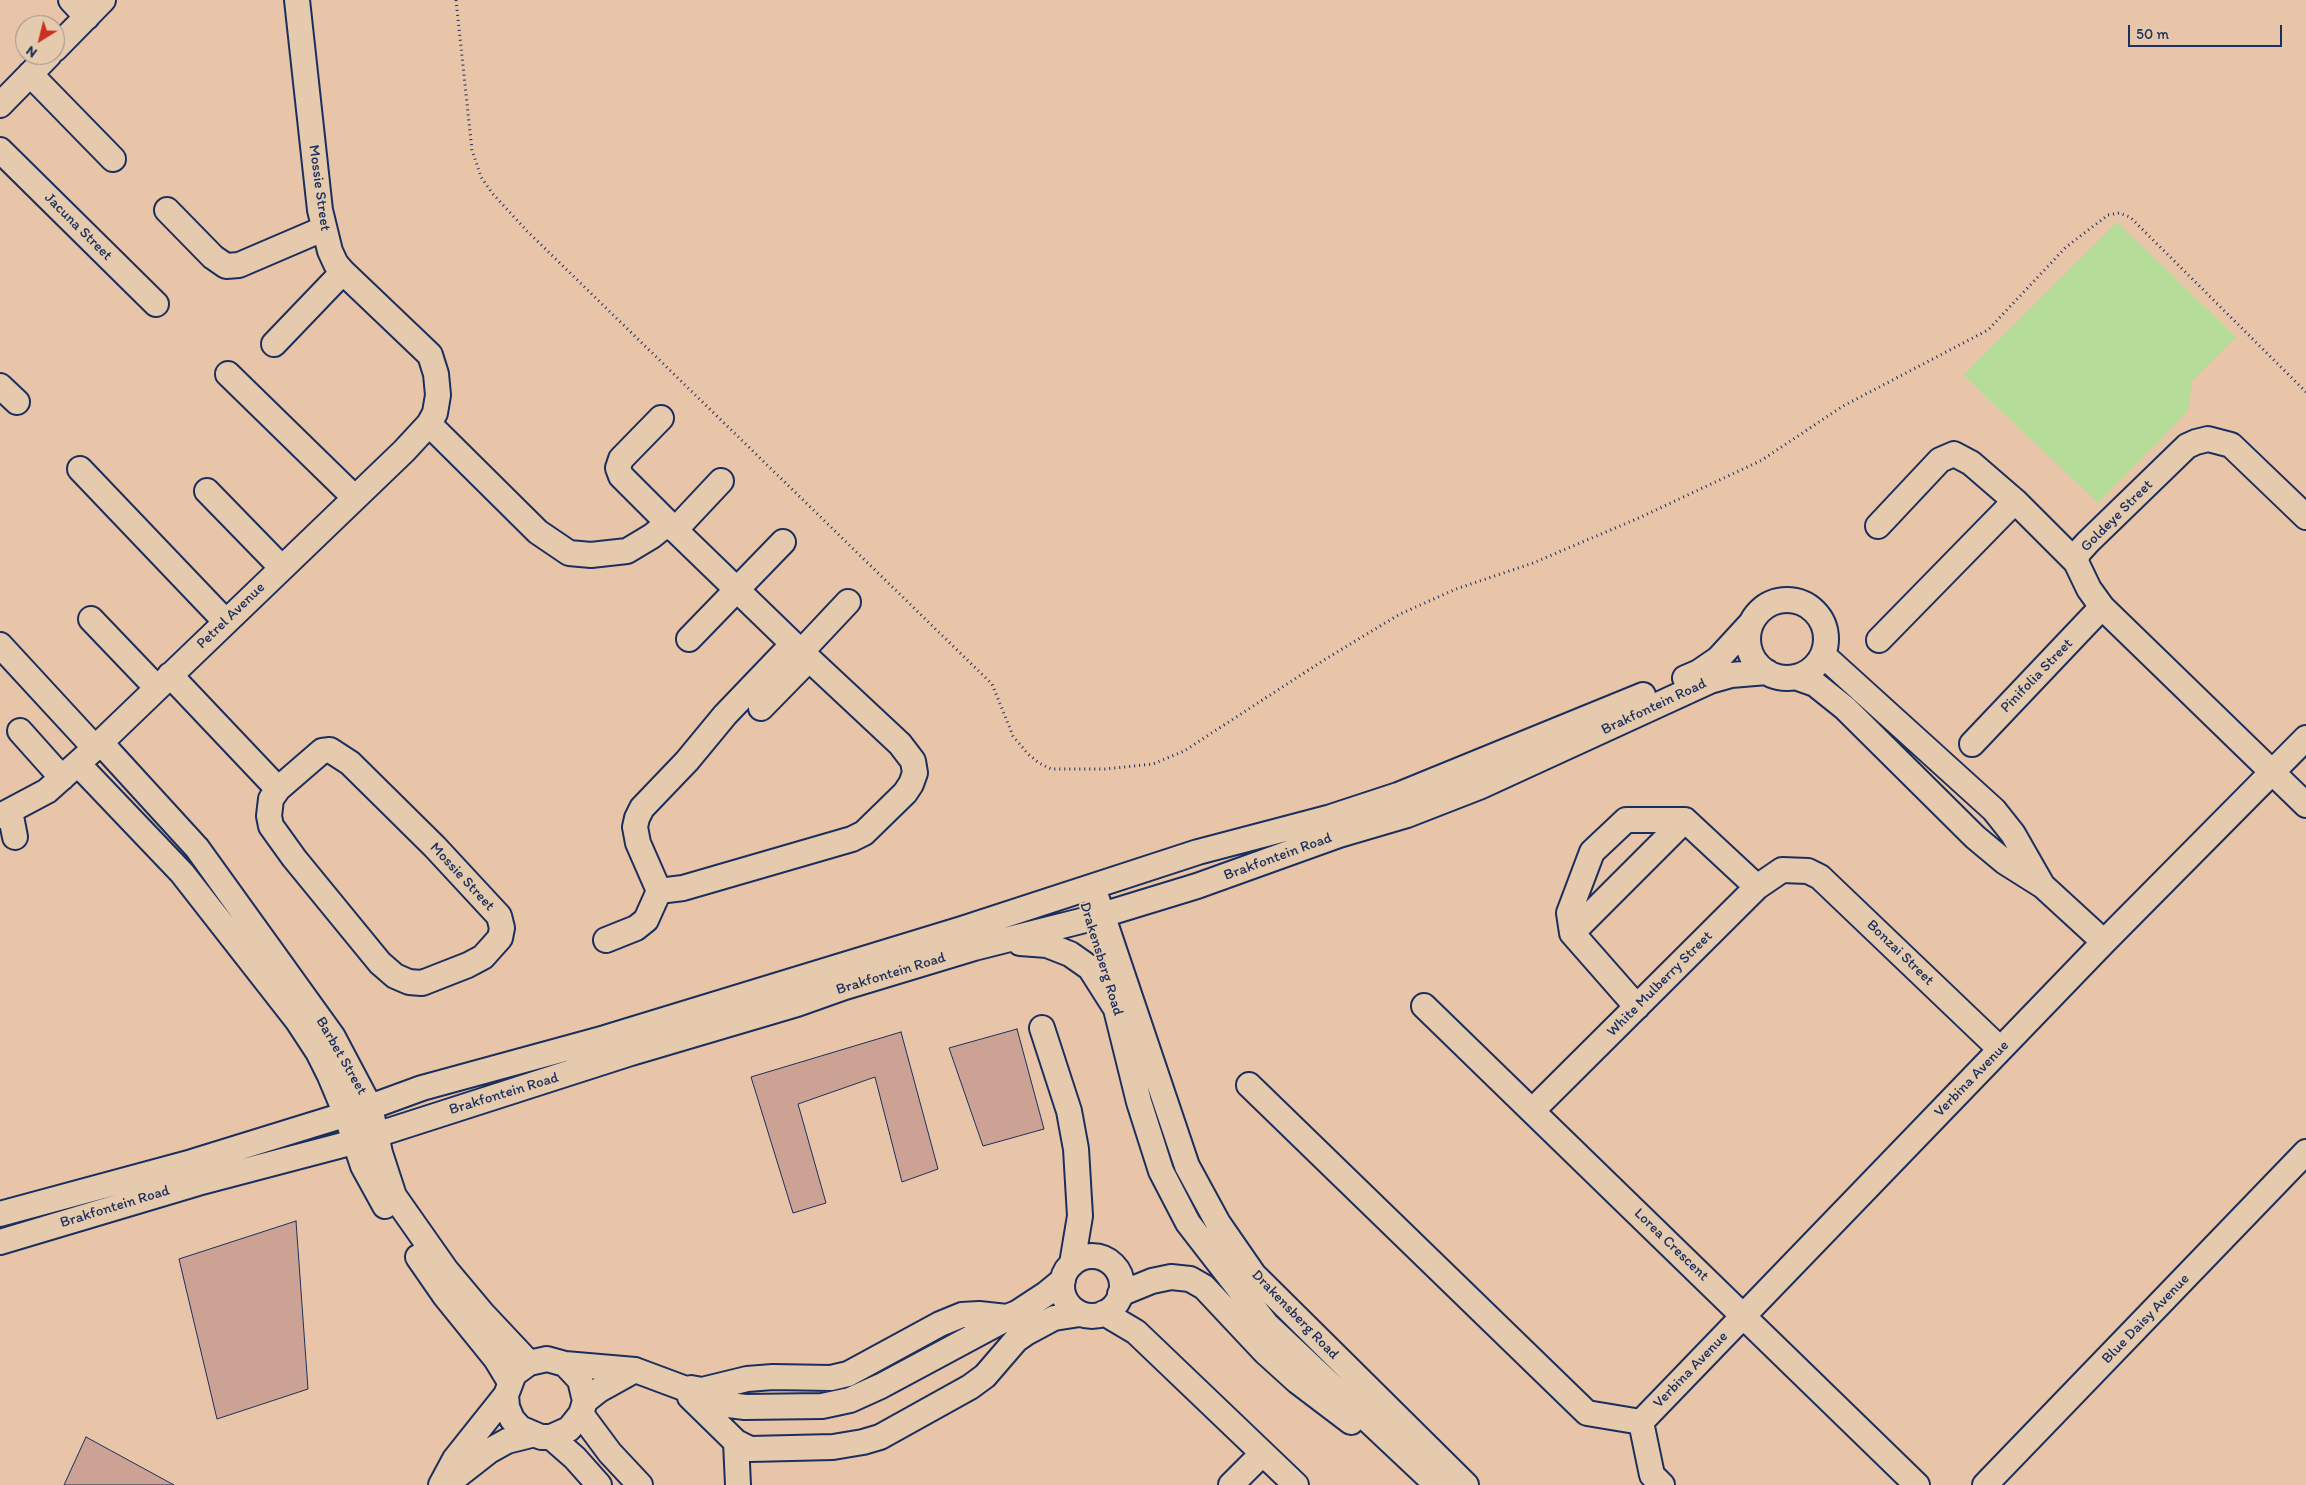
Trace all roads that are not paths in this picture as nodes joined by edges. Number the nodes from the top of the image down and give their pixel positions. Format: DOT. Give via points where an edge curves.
graph roads {
  1 [pos="297,0"];
  2 [pos="87,5"];
  3 [pos="65,35"];
  4 [pos="39,65"];
  5 [pos="30,74"];
  6 [pos="4,92"];
  7 [pos="0,150"];
  8 [pos="113,159"];
  9 [pos="167,210"];
  10 [pos="323,229"];
  11 [pos="343,272"];
  12 [pos="156,304"];
  13 [pos="274,344"];
  14 [pos="228,374"];
  15 [pos="438,395"];
  16 [pos="661,418"];
  17 [pos="429,424"];
  18 [pos="270,432"];
  19 [pos="80,469"];
  20 [pos="721,481"];
  21 [pos="207,492"];
  22 [pos="85,493"];
  23 [pos="2015,501"];
  24 [pos="349,502"];
  25 [pos="2306,518"];
  26 [pos="672,526"];
  27 [pos="1878,526"];
  28 [pos="783,542"];
  29 [pos="2076,562"];
  30 [pos="281,567"];
  31 [pos="738,590"];
  32 [pos="848,602"];
  33 [pos="2102,607"];
  34 [pos="91,618"];
  35 [pos="1752,622"];
  36 [pos="221,627"];
  37 [pos="689,640"];
  38 [pos="1879,640"];
  39 [pos="0,645"];
  40 [pos="801,652"];
  41 [pos="1823,655"];
  42 [pos="0,665"];
  43 [pos="1768,672"];
  44 [pos="1795,677"];
  45 [pos="163,681"];
  46 [pos="761,708"];
  47 [pos="20,731"];
  48 [pos="2306,738"];
  49 [pos="1972,744"];
  50 [pos="85,758"];
  51 [pos="2273,773"];
  52 [pos="278,789"];
  53 [pos="1435,792"];
  54 [pos="2306,805"];
  55 [pos="5,814"];
  56 [pos="1685,820"];
  57 [pos="15,838"];
  58 [pos="188,838"];
  59 [pos="166,856"];
  60 [pos="1793,870"];
  61 [pos="2043,886"];
  62 [pos="1757,887"];
  63 [pos="1086,888"];
  64 [pos="659,891"];
  65 [pos="1095,917"];
  66 [pos="1572,933"];
  67 [pos="606,940"];
  68 [pos="2104,942"];
  69 [pos="974,948"];
  70 [pos="1424,1006"];
  71 [pos="1637,1007"];
  72 [pos="1118,1014"];
  73 [pos="1042,1028"];
  74 [pos="2000,1049"];
  75 [pos="1249,1085"];
  76 [pos="370,1107"];
  77 [pos="1533,1110"];
  78 [pos="346,1114"];
  79 [pos="377,1135"];
  80 [pos="354,1142"];
  81 [pos="2306,1152"];
  82 [pos="0,1214"];
  83 [pos="1080,1216"];
  84 [pos="0,1242"];
  85 [pos="1098,1258"];
  86 [pos="1067,1272"];
  87 [pos="1114,1303"];
  88 [pos="1080,1314"];
  89 [pos="1744,1316"];
  90 [pos="529,1362"];
  91 [pos="564,1364"];
  92 [pos="634,1370"];
  93 [pos="675,1386"];
  94 [pos="508,1388"];
  95 [pos="583,1408"];
  96 [pos="1641,1422"];
  97 [pos="541,1436"];
  98 [pos="736,1442"];
  99 [pos="1262,1454"];
  100 [pos="1414,1466"];
  101 [pos="441,1485"];
  102 [pos="446,1485"];
  103 [pos="599,1485"];
  104 [pos="640,1485"];
  105 [pos="738,1485"];
  106 [pos="1232,1485"];
  107 [pos="1296,1485"];
  108 [pos="1436,1485"];
  109 [pos="1466,1485"];
  110 [pos="1662,1485"];
  111 [pos="1917,1485"];
  112 [pos="1985,1485"];
  1 -- 10 [label="street, Mossie Street"];
  2 -- 3 [label="street"];
  4 -- 5 [label="street"];
  5 -- 6 [label="street"];
  5 -- 8 [label="street"];
  7 -- 12 [label="street, Jacuna Street"];
  9 -- 10 [label="street" via="226,266 239,265"];
  10 -- 11 [label="street, Mossie Street" via="336,264"];
  11 -- 13 [label="street"];
  11 -- 15 [label="street, Mossie Street" via="430,355"];
  14 -- 24 [label="street"];
  15 -- 17 [label="street, Petrel Avenue"];
  16 -- 26 [label="street" via="621,459 618,468 622,476"];
  17 -- 24 [label="street, Petrel Avenue"];
  17 -- 26 [label="street" via="538,532 569,554 627,551"];
  18 -- 24 [label="street"];
  19 -- 36 [label="street"];
  20 -- 26 [label="street"];
  21 -- 30 [label="street"];
  22 -- 36 [label="street"];
  23 -- 27 [label="street" via="1954,454 1940,460"];
  23 -- 29 [label="street"];
  23 -- 38 [label="street"];
  24 -- 30 [label="street, Petrel Avenue"];
  25 -- 29 [label="street, Goldeye Street" via="2231,445 2202,440 2187,446 2078,553"];
  26 -- 31 [label="street"];
  28 -- 31 [label="street"];
  29 -- 33 [label="street, Goldeye Street"];
  30 -- 36 [label="street, Petrel Avenue"];
  31 -- 37 [label="street"];
  31 -- 40 [label="street"];
  32 -- 40 [label="street"];
  33 -- 49 [label="street, Pinifolia Street"];
  33 -- 51 [label="street, Goldeye Street"];
  34 -- 45 [label="street"];
  35 -- 41 [label="street" via="1759,612 1780,601 1803,604 1821,620 1826,643"];
  35 -- 43 [label="street" via="1749,633 1752,656"];
  35 -- 53 [label="street, Brakfontein Road" via="1718,659 1699,672"];
  36 -- 45 [label="street, Petrel Avenue"];
  39 -- 50 [label="street"];
  40 -- 46 [label="street"];
  40 -- 64 [label="street" via="725,715 682,767 642,808 635,827 638,843"];
  40 -- 64 [label="street" via="900,744 913,761 915,772 911,784 864,833 852,839 683,888"];
  41 -- 44 [label="street" via="1812,670"];
  41 -- 61 [label="street" via="1994,810 2013,834"];
  42 -- 50 [label="street"];
  43 -- 44 [label="street"];
  43 -- 53 [label="street, Brakfontein Road" via="1710,681 1479,787"];
  44 -- 61 [label="street" via="1815,684 1846,708 1975,838"];
  45 -- 50 [label="street, Petrel Avenue"];
  45 -- 52 [label="street"];
  47 -- 50 [label="street"];
  48 -- 51 [label="street, Verbina Avenue"];
  50 -- 55 [label="street, Petrel Avenue" via="47,791"];
  50 -- 58 [label="street, Barbet Street"];
  50 -- 59 [label="street, Barbet Street"];
  51 -- 54 [label="street, Goldeye Street"];
  51 -- 68 [label="street, Verbina Avenue"];
  52 -- 52 [label="street, Mossie Street" via="271,799 271,826 380,963 395,976 408,982 422,983 468,965 495,946 502,928 499,916 435,847 339,754 322,751"];
  53 -- 63 [label="street, Brakfontein Road" via="1198,852"];
  53 -- 65 [label="street, Brakfontein Road" via="1407,815"];
  55 -- 57 [label="street"];
  56 -- 62 [label="street"];
  56 -- 66 [label="street"];
  56 -- 66 [label="street" via="1626,820 1592,852 1569,913"];
  58 -- 59 [label="street"];
  58 -- 76 [label="street, Barbet Street" via="333,1037"];
  59 -- 78 [label="street, Barbet Street" via="210,907 297,1020 318,1052"];
  60 -- 62 [label="street, White Mulberry Street" via="1782,870"];
  60 -- 74 [label="street, Bonzai Street" via="1808,871 1820,877"];
  61 -- 68 [label="street"];
  62 -- 71 [label="street, White Mulberry Street"];
  63 -- 65 [label="street, Drakensberg Road"];
  63 -- 76 [label="street, Brakfontein Road" via="605,1038 422,1088"];
  64 -- 67 [label="street" via="646,920 636,928"];
  65 -- 69 [label="street, Brakfontein Road"];
  65 -- 72 [label="street, Drakensberg Road"];
  65 -- 109 [label="street, Drakensberg Road" via="1187,1166 1218,1223 1260,1281"];
  66 -- 71 [label="street"];
  68 -- 74 [label="street, Verbina Avenue"];
  69 -- 72 [label="street" via="1030,942 1070,954 1090,968"];
  69 -- 79 [label="street, Brakfontein Road"];
  70 -- 77 [label="street, Lorea Crescent"];
  71 -- 77 [label="street, White Mulberry Street"];
  72 -- 100 [label="street, Drakensberg Road" via="1139,1102 1161,1171 1188,1223 1267,1325"];
  73 -- 83 [label="street" via="1069,1111 1076,1149"];
  74 -- 89 [label="street, Verbina Avenue"];
  75 -- 96 [label="street" via="1587,1413"];
  76 -- 78 [label="street, Brakfontein Road"];
  76 -- 79 [label="street, Barbet Street"];
  77 -- 89 [label="street, Lorea Crescent"];
  78 -- 80 [label="street, Barbet Street"];
  78 -- 82 [label="street, Brakfontein Road" via="192,1162"];
  79 -- 80 [label="street, Brakfontein Road"];
  79 -- 90 [label="street, Barbet Street" via="388,1183 410,1220 482,1313"];
  80 -- 84 [label="street, Brakfontein Road" via="198,1183"];
  80 -- 94 [label="street, Barbet Street" via="367,1174 399,1230 445,1296 496,1359"];
  81 -- 112 [label="street, Blue Daisy Avenue"];
  83 -- 85 [label="street"];
  83 -- 86 [label="street"];
  85 -- 86 [label="street" via="1080,1259"];
  85 -- 87 [label="street" via="1114,1268 1121,1285"];
  86 -- 88 [label="street" via="1062,1290 1065,1300"];
  86 -- 93 [label="street" via="1046,1294 1017,1313 1007,1317 962,1315 848,1374 831,1378 747,1379 702,1390"];
  87 -- 88 [label="street" via="1088,1316"];
  87 -- 99 [label="street" via="1136,1332"];
  87 -- 100 [label="street" via="1152,1281 1182,1277 1197,1283 1297,1381 1334,1411"];
  88 -- 98 [label="street" via="1054,1318 1026,1333 970,1387 880,1437 848,1445 771,1449 750,1449"];
  89 -- 96 [label="street, Verbina Avenue"];
  89 -- 111 [label="street, Lorea Crescent"];
  90 -- 91 [label="street" via="547,1359"];
  90 -- 94 [label="street" via="514,1374"];
  91 -- 92 [label="street"];
  91 -- 95 [label="street" via="580,1380"];
  92 -- 93 [label="street"];
  92 -- 95 [label="street" via="598,1390"];
  93 -- 98 [label="street" via="709,1413"];
  94 -- 97 [label="street" via="507,1407 512,1419 520,1428"];
  94 -- 101 [label="street" via="455,1460"];
  95 -- 97 [label="street" via="569,1430"];
  95 -- 104 [label="street" via="610,1453"];
  96 -- 110 [label="street" via="1652,1475"];
  97 -- 102 [label="street" via="507,1441"];
  97 -- 103 [label="street" via="576,1458"];
  98 -- 105 [label="street"];
  99 -- 106 [label="street"];
  99 -- 107 [label="street"];
  100 -- 108 [label="street, Drakensberg Road"];
}
